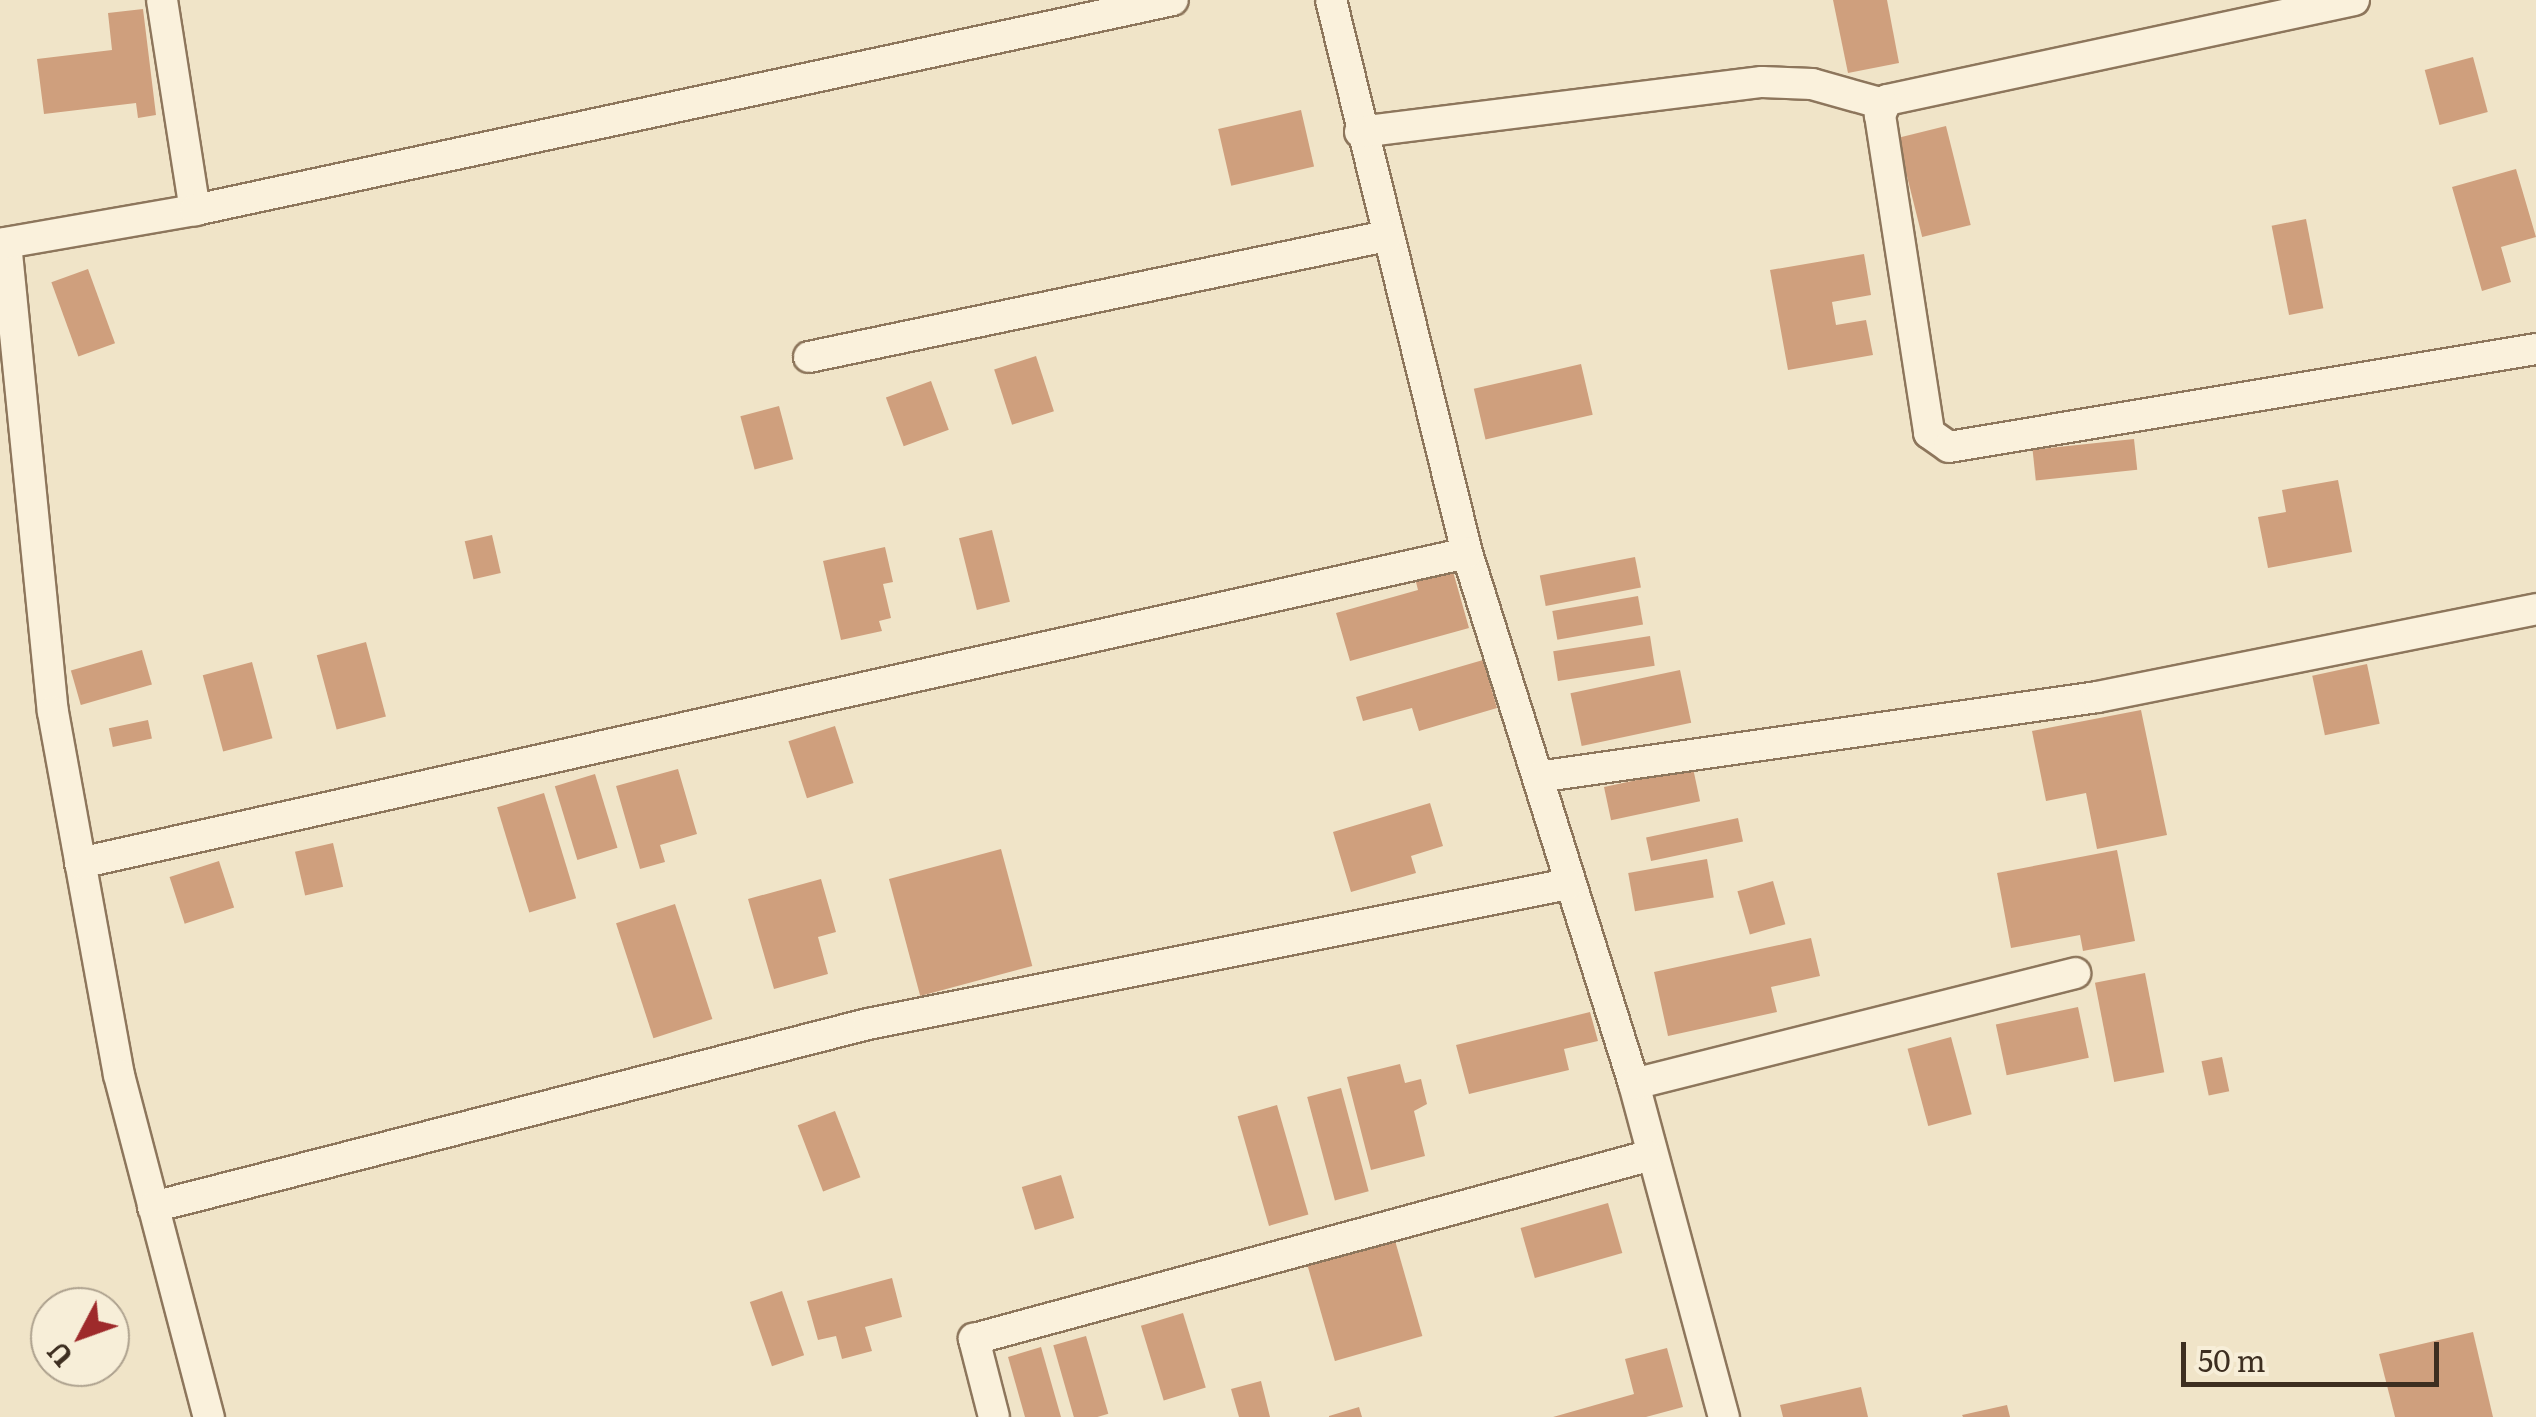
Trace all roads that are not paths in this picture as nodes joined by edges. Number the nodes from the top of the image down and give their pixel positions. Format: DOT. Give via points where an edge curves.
graph roads {
  1 [pos="162,0"];
  2 [pos="1173,0"];
  3 [pos="1331,0"];
  4 [pos="2354,0"];
  5 [pos="1883,104"];
  6 [pos="1360,132"];
  7 [pos="195,210"];
  8 [pos="1386,236"];
  9 [pos="3,244"];
  10 [pos="2536,349"];
  11 [pos="808,356"];
  12 [pos="1467,554"];
  13 [pos="2536,610"];
  14 [pos="1538,777"];
  15 [pos="80,863"];
  16 [pos="1568,884"];
  17 [pos="2075,973"];
  18 [pos="1634,1084"];
  19 [pos="1648,1156"];
  20 [pos="153,1208"];
  21 [pos="209,1417"];
  22 [pos="994,1417"];
  23 [pos="1724,1417"];
  1 -- 7 [label="street"];
  2 -- 7 [label="street"];
  3 -- 6 [label="street"];
  4 -- 5 [label="street"];
  5 -- 6 [label="street" via="1812,84 1762,82"];
  5 -- 10 [label="street" via="1925,424 1940,444 2147,417"];
  6 -- 8 [label="street"];
  7 -- 9 [label="street"];
  8 -- 11 [label="street"];
  8 -- 12 [label="street"];
  9 -- 15 [label="street" via="52,712"];
  12 -- 14 [label="street"];
  12 -- 15 [label="street"];
  13 -- 14 [label="street" via="2097,697"];
  14 -- 16 [label="street"];
  15 -- 20 [label="street" via="119,1075"];
  16 -- 18 [label="street"];
  16 -- 20 [label="street" via="868,1024"];
  17 -- 18 [label="street"];
  18 -- 19 [label="street"];
  19 -- 22 [label="street" via="974,1339"];
  19 -- 23 [label="street"];
  20 -- 21 [label="street"];
}
